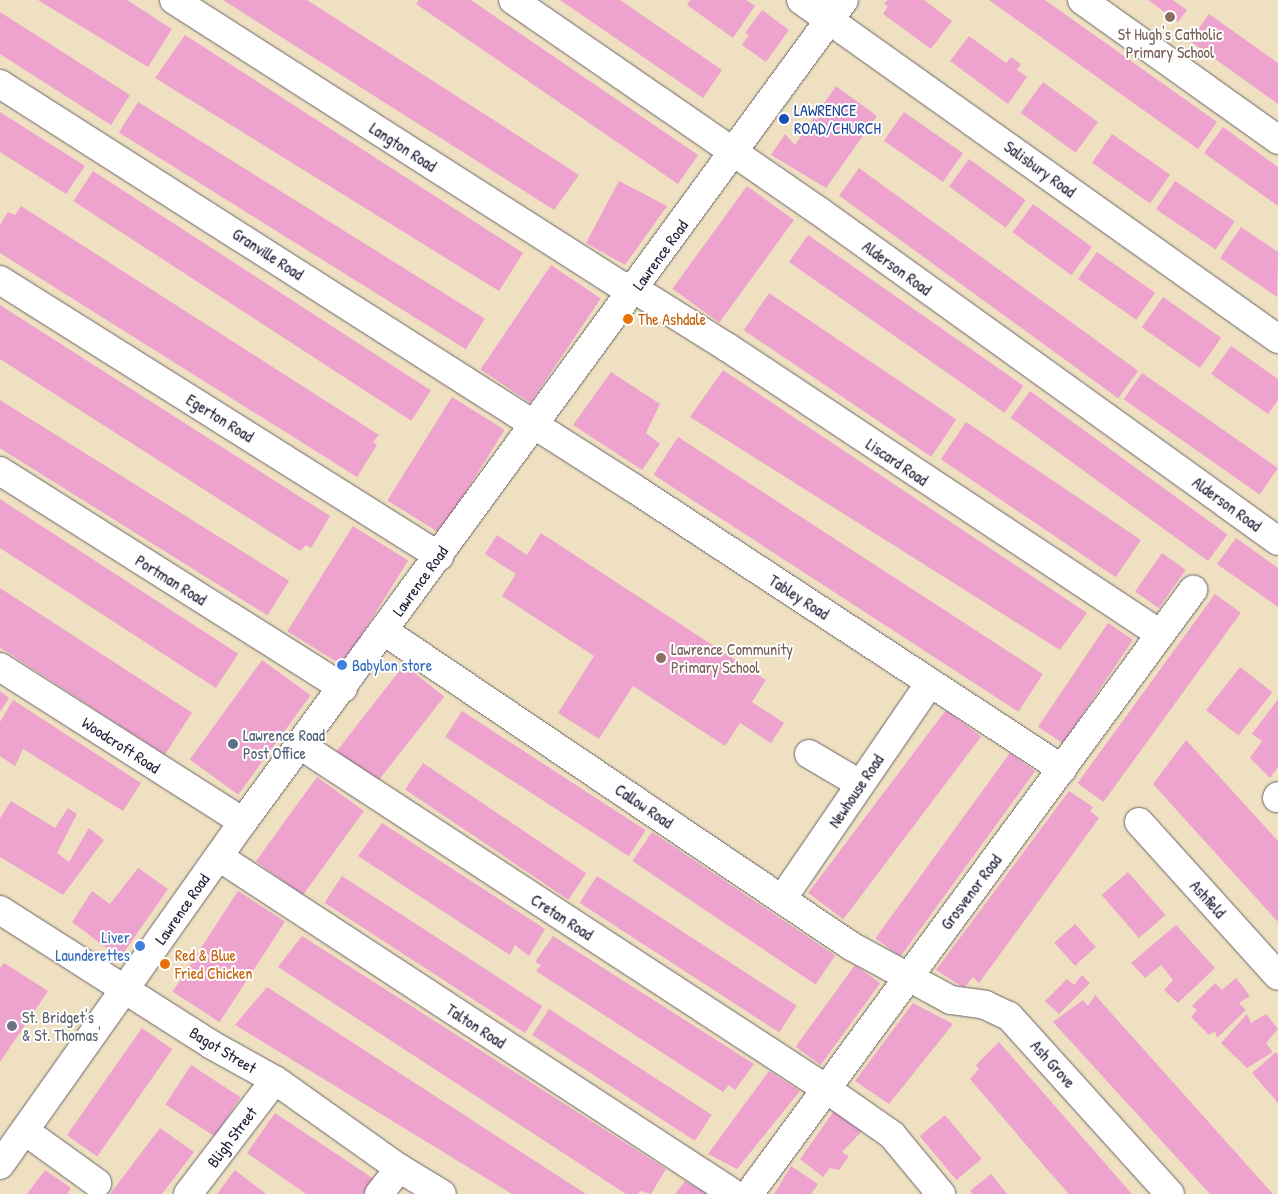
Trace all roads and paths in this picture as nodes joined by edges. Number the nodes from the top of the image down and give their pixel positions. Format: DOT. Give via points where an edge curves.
graph roads {
  1 [pos="174,0"];
  2 [pos="513,0"];
  3 [pos="801,0"];
  4 [pos="1082,0"];
  5 [pos="837,10"];
  6 [pos="0,84"];
  7 [pos="1278,140"];
  8 [pos="733,153"];
  9 [pos="0,280"];
  10 [pos="636,290"];
  11 [pos="1278,339"];
  12 [pos="535,426"];
  13 [pos="0,471"];
  14 [pos="1278,541"];
  15 [pos="439,556"];
  16 [pos="1193,590"];
  17 [pos="384,631"];
  18 [pos="1160,634"];
  19 [pos="0,667"];
  20 [pos="930,682"];
  21 [pos="343,688"];
  22 [pos="300,745"];
  23 [pos="809,754"];
  24 [pos="1062,769"];
  25 [pos="860,784"];
  26 [pos="243,822"];
  27 [pos="1139,822"];
  28 [pos="219,857"];
  29 [pos="782,899"];
  30 [pos="0,910"];
  31 [pos="1278,976"];
  32 [pos="907,978"];
  33 [pos="126,989"];
  34 [pos="275,1080"];
  35 [pos="825,1088"];
  36 [pos="10,1145"];
  37 [pos="399,1168"];
  38 [pos="97,1183"];
  39 [pos="188,1194"];
  40 [pos="379,1194"];
  41 [pos="442,1194"];
  42 [pos="734,1194"];
  43 [pos="749,1194"];
  44 [pos="941,1194"];
  45 [pos="1170,1194"];
  1 -- 10 [label="street, Langton Road" via="620,285"];
  2 -- 8 [label="street, Alderson Road"];
  3 -- 5 [label="street, Salisbury Road"];
  4 -- 7 [label="street"];
  5 -- 8 [label="street, Lawrence Road"];
  5 -- 11 [label="street, Salisbury Road"];
  6 -- 12 [label="street, Granville Road"];
  8 -- 10 [label="street, Lawrence Road"];
  8 -- 14 [label="street, Alderson Road"];
  9 -- 15 [label="street, Egerton Road"];
  10 -- 12 [label="street, Lawrence Road"];
  10 -- 18 [label="street, Liscard Road"];
  12 -- 15 [label="street, Lawrence Road"];
  12 -- 20 [label="street, Tabley Road"];
  13 -- 21 [label="street, Portman Road"];
  15 -- 17 [label="street, Lawrence Road"];
  16 -- 18 [label="street, Grosvenor Road"];
  17 -- 21 [label="street, Lawrence Road"];
  17 -- 29 [label="street, Callow Road"];
  18 -- 24 [label="street, Grosvenor Road"];
  19 -- 26 [label="street, Woodcroft Road"];
  20 -- 24 [label="street, Tabley Road"];
  20 -- 25 [label="street, Newhouse Road"];
  21 -- 22 [label="street, Lawrence Road"];
  22 -- 26 [label="street, Lawrence Road"];
  22 -- 35 [label="street, Cretan Road"];
  23 -- 25 [label="street"];
  24 -- 32 [label="street, Grosvenor Road"];
  25 -- 29 [label="street, Newhouse Road"];
  26 -- 28 [label="street, Lawrence Road"];
  27 -- 31 [label="street, Ashfield"];
  28 -- 33 [label="street, Lawrence Road"];
  28 -- 42 [label="street, Talton Road"];
  29 -- 32 [label="street, Callow Road"];
  30 -- 33 [label="street, Bagot Street"];
  32 -- 35 [label="street, Grosvenor Road"];
  32 -- 45 [label="street, Ash Grove" via="951,1000 985,1005 1009,1016"];
  33 -- 34 [label="street, Bagot Street" via="210,1044"];
  33 -- 36 [label="street, Lawrence Road"];
  34 -- 37 [label="street, Bagot Street"];
  34 -- 39 [label="street, Bligh Street"];
  35 -- 43 [label="street, Grosvenor Road"];
  35 -- 44 [label="street, Cretan Road" via="892,1135"];
  36 -- 38 [label="street"];
  37 -- 40 [label="street"];
  37 -- 41 [label="street, Bagot Street"];
}
